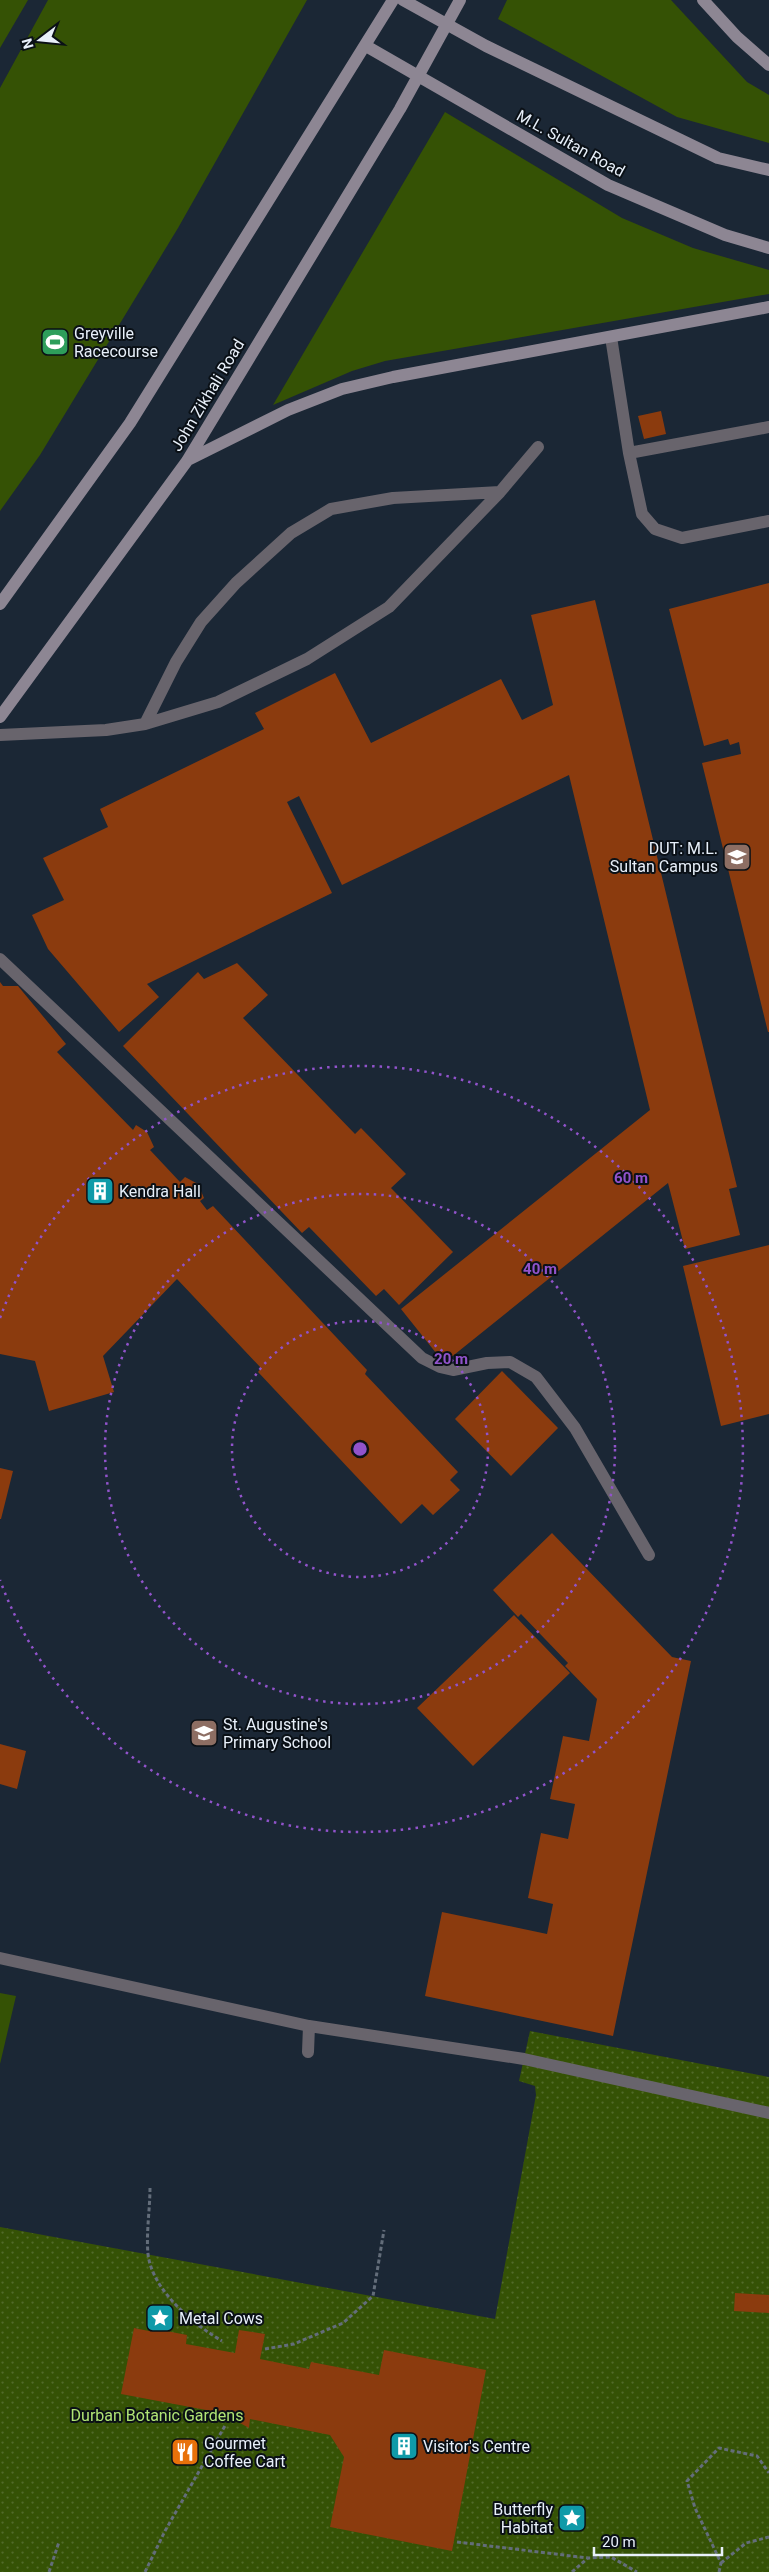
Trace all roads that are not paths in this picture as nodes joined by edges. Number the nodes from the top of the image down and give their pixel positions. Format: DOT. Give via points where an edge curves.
graph roads {
  1 [pos="393,0"];
  2 [pos="403,0"];
  3 [pos="460,0"];
  4 [pos="703,0"];
  5 [pos="447,27"];
  6 [pos="366,46"];
  7 [pos="769,65"];
  8 [pos="418,75"];
  9 [pos="769,170"];
  10 [pos="769,248"];
  11 [pos="769,307"];
  12 [pos="611,337"];
  13 [pos="769,427"];
  14 [pos="538,447"];
  15 [pos="629,453"];
  16 [pos="187,461"];
  17 [pos="500,492"];
  18 [pos="769,521"];
  19 [pos="0,604"];
  20 [pos="0,717"];
  21 [pos="145,724"];
  22 [pos="0,735"];
  23 [pos="0,959"];
  24 [pos="649,1555"];
  25 [pos="0,1958"];
  26 [pos="309,2026"];
  27 [pos="308,2052"];
  28 [pos="769,2113"];
  1 -- 6 [label="main road"];
  2 -- 5 [label="main road"];
  3 -- 5 [label="main road, John Zikhali Road"];
  4 -- 7 [label="main road" via="737,37"];
  5 -- 8 [label="main road, John Zikhali Road"];
  5 -- 9 [label="main road" via="718,158"];
  6 -- 8 [label="main road, M.L. Sultan Road"];
  6 -- 19 [label="main road" via="130,423"];
  8 -- 10 [label="main road, M.L. Sultan Road" via="608,185 725,235"];
  8 -- 16 [label="main road, John Zikhali Road"];
  11 -- 12 [label="main road"];
  12 -- 15 [label="lane"];
  12 -- 16 [label="main road" via="342,389 288,410"];
  13 -- 15 [label="lane"];
  14 -- 17 [label="lane"];
  15 -- 18 [label="lane" via="642,514 655,529 682,538"];
  16 -- 20 [label="main road, John Zikhali Road"];
  17 -- 21 [label="lane" via="389,607 307,659 218,702"];
  17 -- 21 [label="lane" via="393,498 331,509 291,533 236,583 201,622 176,662"];
  21 -- 22 [label="lane" via="106,730"];
  23 -- 24 [label="lane" via="422,1358 452,1370 486,1362 510,1362 536,1377 575,1428"];
  25 -- 26 [label="lane"];
  26 -- 27 [label="lane"];
  26 -- 28 [label="lane" via="524,2059"];
}
